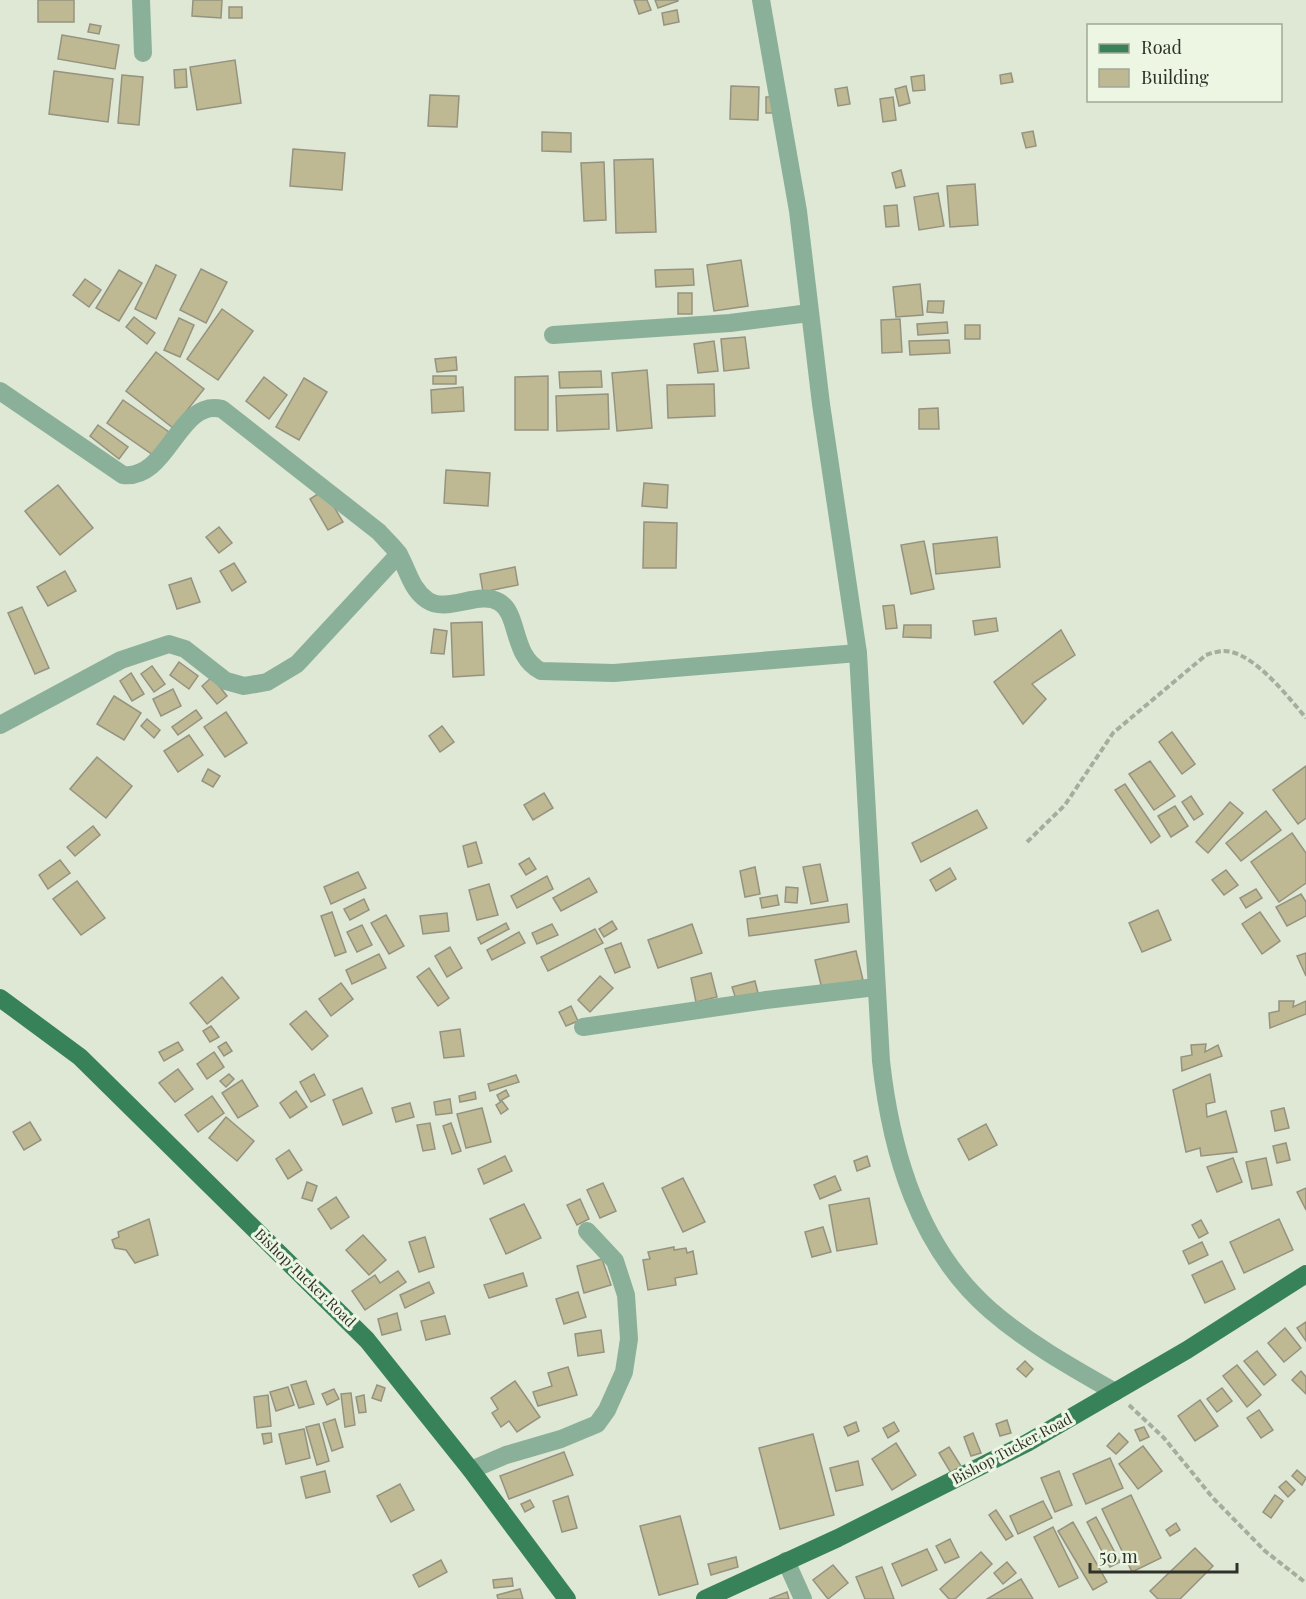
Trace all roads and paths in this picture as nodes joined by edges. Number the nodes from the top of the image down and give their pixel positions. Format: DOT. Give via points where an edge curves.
graph roads {
  1 [pos="141,0"];
  2 [pos="761,0"];
  3 [pos="143,53"];
  4 [pos="809,313"];
  5 [pos="553,335"];
  6 [pos="0,391"];
  7 [pos="399,554"];
  8 [pos="858,653"];
  9 [pos="1306,718"];
  10 [pos="0,725"];
  11 [pos="1027,842"];
  12 [pos="876,987"];
  13 [pos="0,998"];
  14 [pos="583,1027"];
  15 [pos="587,1231"];
  16 [pos="1306,1274"];
  17 [pos="1115,1392"];
  18 [pos="471,1470"];
  19 [pos="786,1561"];
  20 [pos="1306,1583"];
  21 [pos="567,1599"];
  22 [pos="705,1599"];
  23 [pos="803,1599"];
  1 -- 3 [label="street"];
  2 -- 4 [label="street" via="785,124"];
  4 -- 5 [label="street" via="730,323"];
  4 -- 8 [label="street"];
  6 -- 7 [label="street" via="123,475 131,476 147,471 198,411 222,409 370,525"];
  7 -- 8 [label="street" via="418,593 429,602 500,603 522,652 531,666 541,671 614,673"];
  7 -- 10 [label="street" via="297,664 267,682 244,686 226,681 185,649 169,644 121,660"];
  8 -- 12 [label="street"];
  9 -- 11 [label="path" via="1253,663 1224,651 1206,655 1113,733 1065,805"];
  12 -- 14 [label="street"];
  12 -- 17 [label="street" via="888,1119 896,1152 928,1231 988,1308 1042,1350"];
  13 -- 18 [label="main road, Bishop Tucker Road" via="80,1057 326,1298 367,1340"];
  15 -- 18 [label="street" via="615,1261 626,1295 629,1339 624,1372 607,1410 597,1424"];
  16 -- 17 [label="main road, Bishop Tucker Road"];
  17 -- 19 [label="main road, Bishop Tucker Road" via="972,1471"];
  17 -- 20 [label="path" via="1164,1438 1213,1498 1265,1551"];
  18 -- 21 [label="main road, Bishop Tucker Road"];
  19 -- 22 [label="main road, Bishop Tucker Road"];
  19 -- 23 [label="street"];
}
